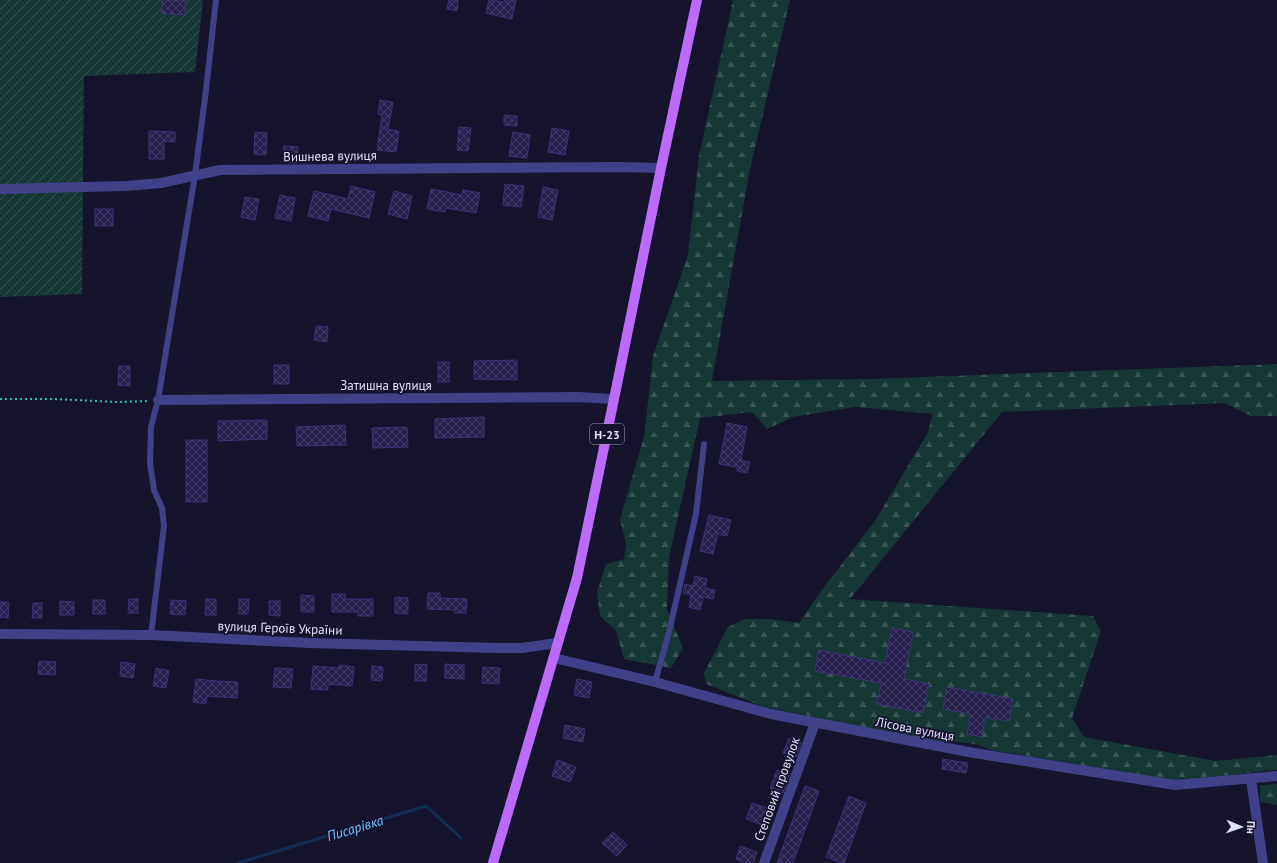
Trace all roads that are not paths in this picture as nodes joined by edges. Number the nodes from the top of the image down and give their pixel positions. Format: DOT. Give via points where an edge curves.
graph roads {
  1 [pos="216,0"];
  2 [pos="697,0"];
  3 [pos="661,168"];
  4 [pos="196,176"];
  5 [pos="0,189"];
  6 [pos="614,399"];
  7 [pos="158,400"];
  8 [pos="704,444"];
  9 [pos="0,634"];
  10 [pos="151,635"];
  11 [pos="558,643"];
  12 [pos="554,658"];
  13 [pos="655,682"];
  14 [pos="815,723"];
  15 [pos="1277,776"];
  16 [pos="1251,779"];
  17 [pos="493,863"];
  18 [pos="764,863"];
  19 [pos="1263,863"];
  1 -- 4 [label="lane"];
  2 -- 3 [label="main road, Н-23"];
  3 -- 4 [label="street, Вишнева вулиця" via="220,170"];
  3 -- 6 [label="main road, Н-23"];
  4 -- 5 [label="street, Вишнева вулиця" via="161,184"];
  4 -- 7 [label="lane"];
  6 -- 7 [label="street, Затишна вулиця" via="578,397"];
  6 -- 11 [label="main road, Н-23" via="577,578"];
  7 -- 10 [label="lane" via="151,427 150,463 164,526"];
  8 -- 13 [label="lane" via="696,514"];
  9 -- 10 [label="street, вулиця Героїв України"];
  10 -- 11 [label="street, вулиця Героїв України" via="497,648"];
  11 -- 12 [label="main road, Н-23"];
  12 -- 13 [label="street, Лісова вулиця"];
  12 -- 17 [label="main road, Н-23"];
  13 -- 14 [label="street, Лісова вулиця" via="771,714"];
  14 -- 16 [label="street, Лісова вулиця" via="974,753 1175,785"];
  14 -- 18 [label="street, Степовий провулок"];
  15 -- 16 [label="street, Лісова вулиця"];
  16 -- 19 [label="street"];
}
